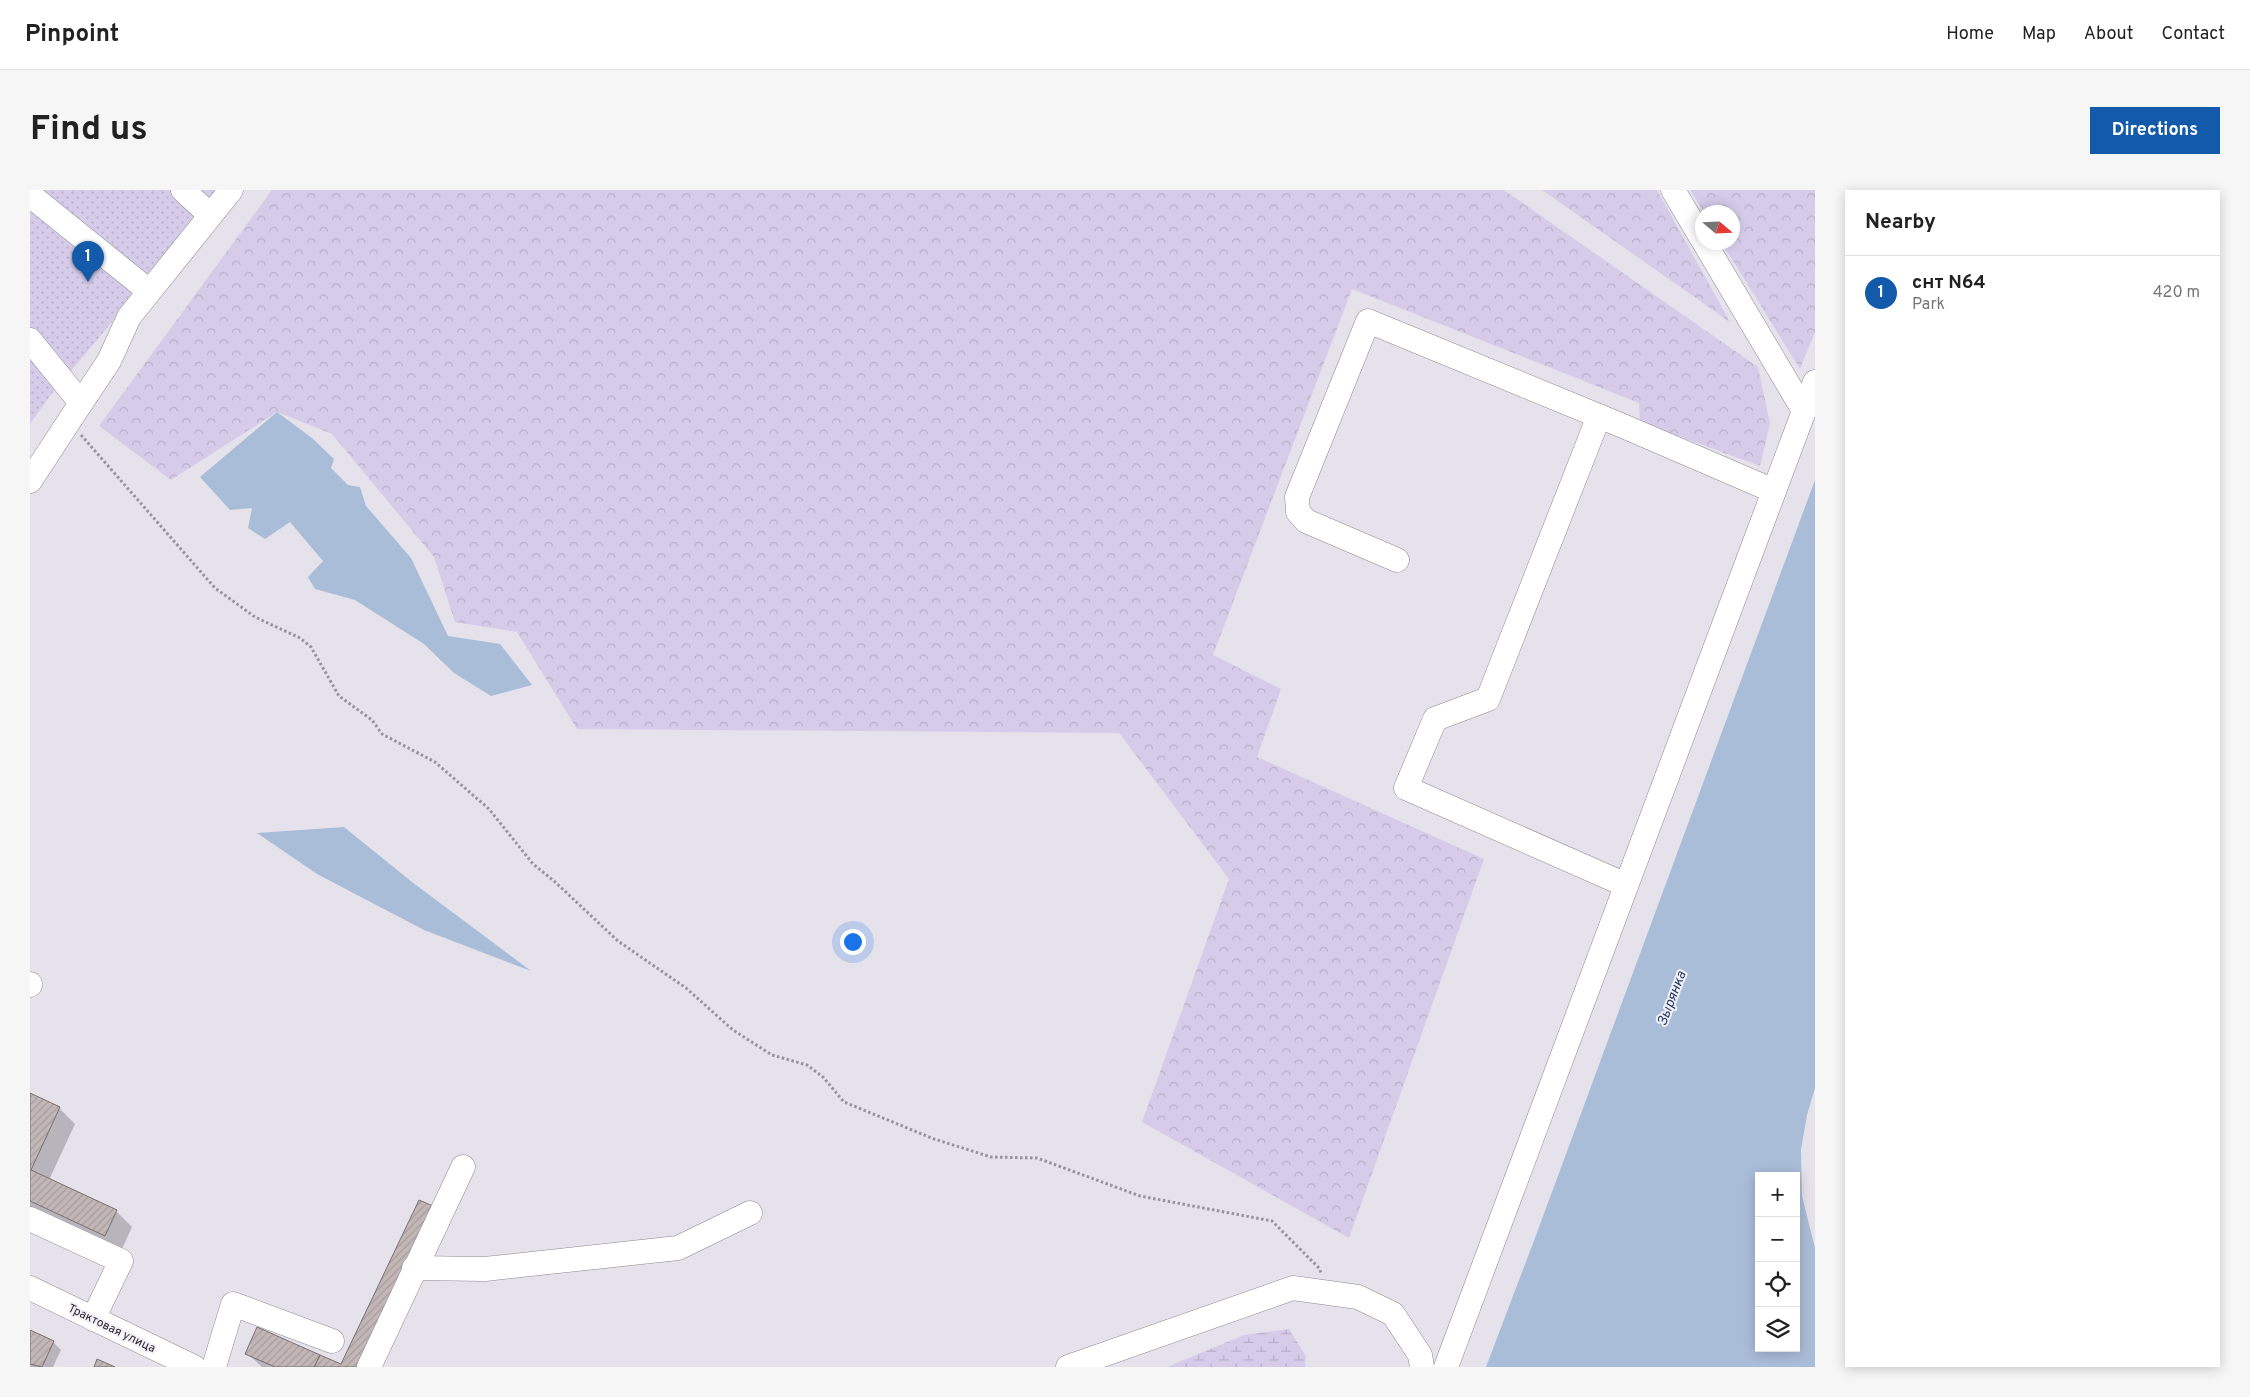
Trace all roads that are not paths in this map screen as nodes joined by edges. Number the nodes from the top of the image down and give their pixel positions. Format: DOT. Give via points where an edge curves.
graph roads {
  1 [pos="183,190"];
  2 [pos="231,190"];
  3 [pos="1674,190"];
  4 [pos="30,195"];
  5 [pos="210,215"];
  6 [pos="1695,227"];
  7 [pos="1708,250"];
  8 [pos="149,290"];
  9 [pos="30,340"];
  10 [pos="1815,382"];
  11 [pos="81,403"];
  12 [pos="1804,411"];
  13 [pos="1599,416"];
  14 [pos="30,481"];
  15 [pos="1774,491"];
  16 [pos="1397,560"];
  17 [pos="1626,885"];
  18 [pos="463,1167"];
  19 [pos="750,1213"];
  20 [pos="30,1219"];
  21 [pos="414,1268"];
  22 [pos="30,1288"];
  23 [pos="93,1318"];
  24 [pos="332,1341"];
  25 [pos="194,1367"];
  26 [pos="214,1367"];
  27 [pos="369,1367"];
  28 [pos="1068,1367"];
  29 [pos="1422,1367"];
  30 [pos="1446,1367"];
  1 -- 5 [label="street"];
  2 -- 5 [label="street"];
  3 -- 6 [label="street"];
  4 -- 8 [label="street"];
  5 -- 8 [label="street"];
  7 -- 12 [label="street"];
  8 -- 11 [label="street" via="129,317 109,361"];
  9 -- 11 [label="street"];
  10 -- 12 [label="street"];
  11 -- 14 [label="street"];
  12 -- 15 [label="street"];
  13 -- 15 [label="street"];
  13 -- 16 [label="street" via="1368,321 1297,497 1298,512 1306,521"];
  13 -- 17 [label="street" via="1488,698 1435,719 1406,788"];
  15 -- 17 [label="street"];
  17 -- 30 [label="street"];
  18 -- 21 [label="street"];
  19 -- 21 [label="street" via="678,1248 485,1269"];
  20 -- 23 [label="street" via="121,1261"];
  21 -- 27 [label="street"];
  22 -- 23 [label="street, Трактовая улица"];
  23 -- 25 [label="street, Трактовая улица"];
  24 -- 26 [label="street" via="233,1304"];
  28 -- 29 [label="street" via="1293,1288 1358,1297 1393,1314 1420,1355"];
}
